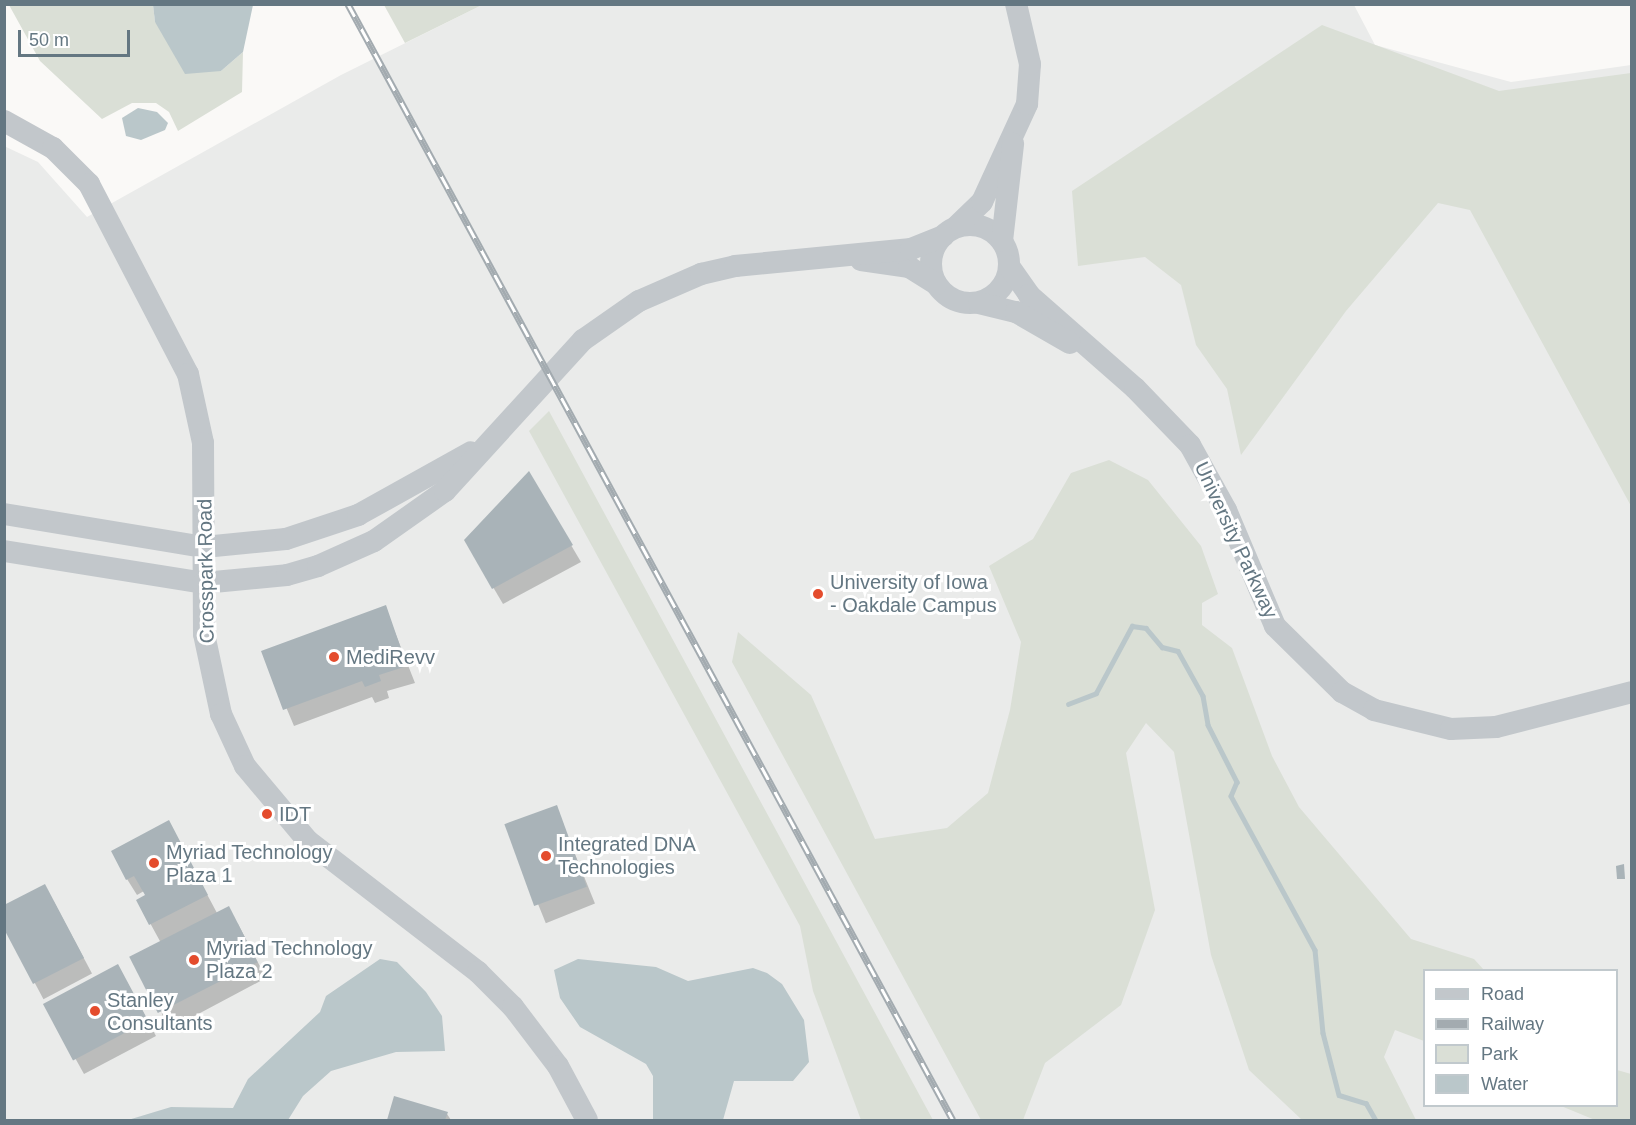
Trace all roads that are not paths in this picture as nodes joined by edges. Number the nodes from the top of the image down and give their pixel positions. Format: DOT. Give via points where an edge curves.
graph roads {
  1 [pos="1016,4"];
  2 [pos="4,121"];
  3 [pos="1013,138"];
  4 [pos="949,231"];
  5 [pos="1002,241"];
  6 [pos="848,257"];
  7 [pos="1009,266"];
  8 [pos="936,284"];
  9 [pos="979,303"];
  10 [pos="1093,355"];
  11 [pos="487,441"];
  12 [pos="4,514"];
  13 [pos="204,546"];
  14 [pos="4,551"];
  15 [pos="203,583"];
  16 [pos="1632,692"];
  17 [pos="586,1120"];
  1 -- 3 [label="street" via="1029,64 1027,104"];
  2 -- 13 [label="street, Crosspark Road" via="53,148 90,184 176,346 203,443"];
  3 -- 4 [label="street" via="982,202"];
  3 -- 5 [label="street"];
  4 -- 5 [label="street" via="981,226"];
  4 -- 6 [label="street" via="911,249"];
  4 -- 8 [label="street" via="931,255"];
  5 -- 7 [label="street"];
  6 -- 8 [label="street" via="909,267"];
  6 -- 11 [label="street" via="808,256 735,266 701,274 639,301 583,340"];
  7 -- 9 [label="street" via="999,290"];
  7 -- 10 [label="street, University Parkway" via="1029,295"];
  8 -- 9 [label="street" via="951,299"];
  9 -- 10 [label="street, University Parkway" via="1016,312"];
  10 -- 16 [label="street, University Parkway" via="1142,394 1190,445 1226,510 1275,626 1342,692 1374,710 1451,729 1496,727"];
  11 -- 13 [label="street" via="420,484 318,530 286,539"];
  11 -- 15 [label="street" via="445,491 350,554 287,575"];
  12 -- 13 [label="street"];
  13 -- 15 [label="street, Crosspark Road"];
  14 -- 15 [label="street"];
  15 -- 17 [label="street, Crosspark Road" via="204,634 221,714 261,790 308,842 478,972 513,1007 558,1066"];
}
